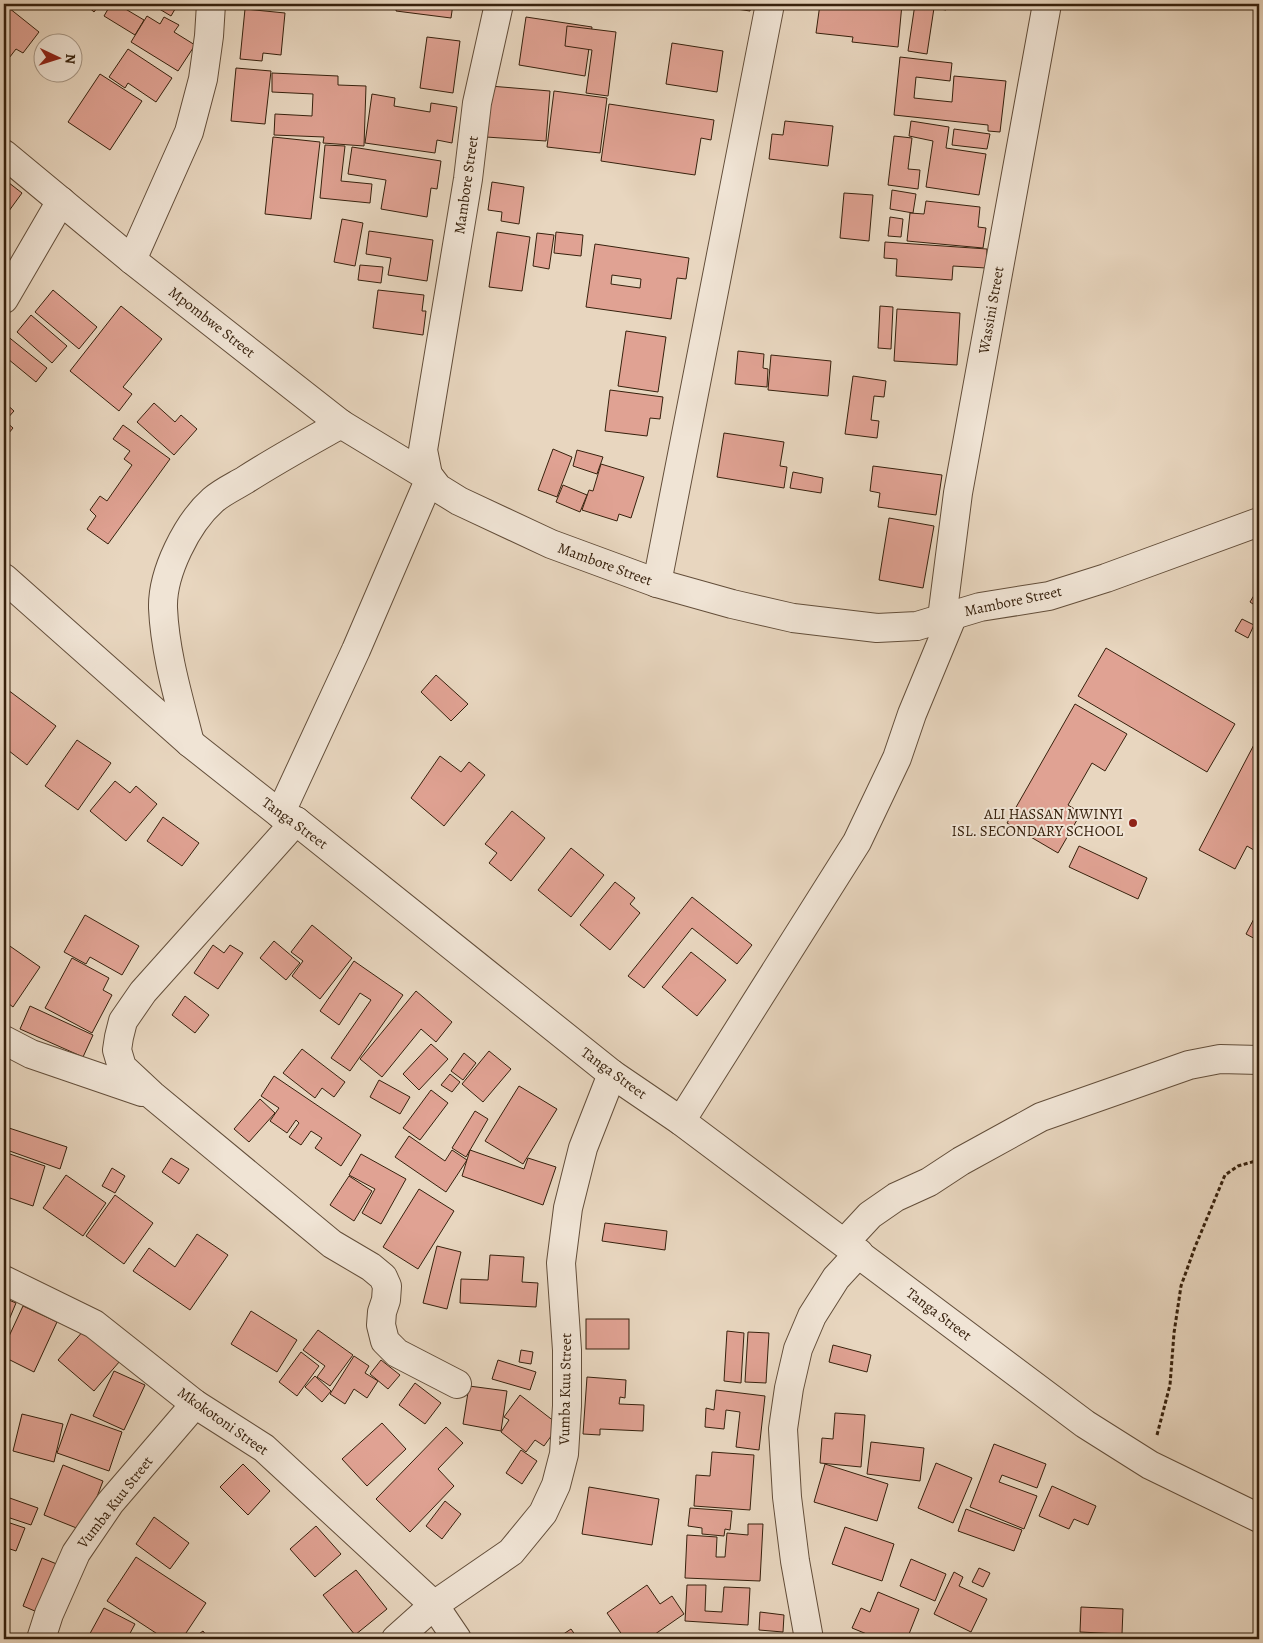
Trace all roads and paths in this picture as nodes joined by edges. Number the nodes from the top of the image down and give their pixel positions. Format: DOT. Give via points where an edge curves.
graph roads {
  1 [pos="212,4"];
  2 [pos="499,4"];
  3 [pos="770,4"];
  4 [pos="1047,4"];
  5 [pos="4,154"];
  6 [pos="61,201"];
  7 [pos="132,260"];
  8 [pos="4,299"];
  9 [pos="341,424"];
  10 [pos="430,478"];
  11 [pos="1259,522"];
  12 [pos="4,578"];
  13 [pos="657,583"];
  14 [pos="948,616"];
  15 [pos="190,743"];
  16 [pos="288,818"];
  17 [pos="4,1040"];
  18 [pos="1259,1060"];
  19 [pos="612,1074"];
  20 [pos="152,1095"];
  21 [pos="681,1121"];
  22 [pos="1259,1160"];
  23 [pos="852,1248"];
  24 [pos="4,1280"];
  25 [pos="457,1384"];
  26 [pos="195,1404"];
  27 [pos="1150,1465"];
  28 [pos="1259,1518"];
  29 [pos="434,1605"];
  30 [pos="41,1639"];
  31 [pos="396,1639"];
  32 [pos="457,1639"];
  33 [pos="810,1639"];
  1 -- 7 [label="street" via="203,79 189,132"];
  2 -- 10 [label="street, Mambore Street" via="477,103 468,179 423,450 425,469"];
  3 -- 13 [label="street"];
  4 -- 14 [label="street, Wassini Street" via="958,493"];
  5 -- 6 [label="street, Mpombwe Street"];
  6 -- 7 [label="street, Mpombwe Street"];
  6 -- 8 [label="street"];
  7 -- 9 [label="street, Mpombwe Street"];
  9 -- 10 [label="street, Mpombwe Street"];
  9 -- 15 [label="street" via="214,499 195,521 171,564 164,587 163,607 167,645"];
  10 -- 13 [label="street, Mambore Street" via="438,488 459,501 551,544"];
  10 -- 16 [label="street"];
  11 -- 14 [label="street, Mambore Street" via="1049,596 980,607"];
  12 -- 15 [label="street, Tanga Street"];
  13 -- 14 [label="street, Mambore Street" via="792,618 877,628 917,626"];
  14 -- 21 [label="street, Wassini Street" via="896,758 857,842"];
  15 -- 16 [label="street, Tanga Street"];
  16 -- 19 [label="street, Tanga Street"];
  16 -- 20 [label="street" via="143,992 123,1021 117,1050 122,1067"];
  17 -- 20 [label="street" via="31,1054"];
  18 -- 23 [label="street" via="1220,1060 1189,1065 1041,1117 870,1214"];
  19 -- 21 [label="street, Tanga Street"];
  19 -- 29 [label="street, Vumba Kuu Street" via="583,1148 568,1208 561,1263 567,1406 564,1454 556,1485 543,1513 511,1552"];
  20 -- 25 [label="street" via="332,1244 383,1277 387,1286 382,1319 385,1341 396,1353"];
  21 -- 23 [label="street, Tanga Street"];
  22 -- 27 [label="path" via="1238,1166 1225,1175 1192,1254 1181,1286 1170,1385"];
  23 -- 27 [label="street, Tanga Street" via="1085,1424"];
  23 -- 33 [label="street" via="809,1324 796,1357 783,1429 795,1561"];
  24 -- 26 [label="street, Mkokotoni Street" via="94,1324"];
  26 -- 29 [label="street, Mkokotoni Street" via="264,1448"];
  26 -- 30 [label="street, Vumba Kuu Street" via="110,1504 76,1553"];
  27 -- 28 [label="street, Tanga Street"];
  29 -- 31 [label="street, Vumba Kuu Street"];
  29 -- 32 [label="street, Mkokotoni Street"];
}
